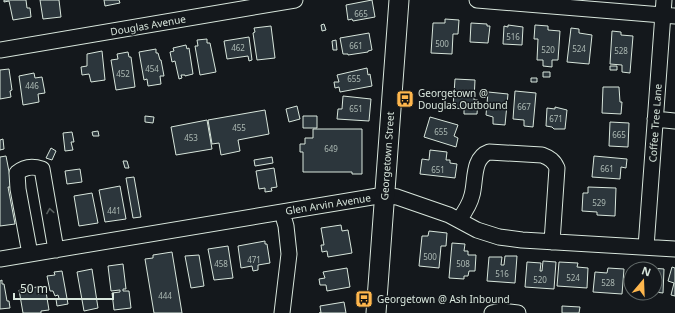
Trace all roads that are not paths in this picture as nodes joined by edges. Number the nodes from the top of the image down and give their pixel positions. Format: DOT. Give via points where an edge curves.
graph roads {
  1 [pos="295,0"];
  2 [pos="399,0"];
  3 [pos="487,0"];
  4 [pos="574,4"];
  5 [pos="668,10"];
  6 [pos="0,50"];
  7 [pos="655,119"];
  8 [pos="675,121"];
  9 [pos="384,195"];
  10 [pos="282,212"];
  11 [pos="459,220"];
  12 [pos="552,242"];
  13 [pos="646,247"];
  14 [pos="675,249"];
  15 [pos="56,250"];
  16 [pos="30,254"];
  17 [pos="0,259"];
  18 [pos="282,313"];
  19 [pos="376,313"];
  20 [pos="492,313"];
  21 [pos="518,313"];
  1 -- 6 [label="street, Douglas Avenue"];
  2 -- 9 [label="main road, Georgetown Street"];
  3 -- 4 [label="street"];
  4 -- 5 [label="street"];
  5 -- 7 [label="street, Coffee Tree Lane"];
  7 -- 8 [label="street"];
  7 -- 13 [label="street, Coffee Tree Lane"];
  9 -- 10 [label="street, Glen Arvin Avenue"];
  9 -- 11 [label="street, Glen Arvin Avenue" via="397,197"];
  9 -- 19 [label="main road, Georgetown Street"];
  10 -- 15 [label="street, Glen Arvin Avenue"];
  10 -- 18 [label="street" via="288,254"];
  11 -- 12 [label="street, Glen Arvin Avenue" via="498,237"];
  11 -- 12 [label="street" via="472,197 477,166 484,154 489,152 542,155 555,163 557,168"];
  12 -- 13 [label="street, Glen Arvin Avenue"];
  13 -- 14 [label="street, Glen Arvin Avenue"];
  15 -- 16 [label="street, Glen Arvin Avenue"];
  15 -- 16 [label="street, one-way" via="42,169 24,168 17,173 18,189"];
  16 -- 17 [label="street, Glen Arvin Avenue"];
  20 -- 21 [label="street" via="501,310"];
}
